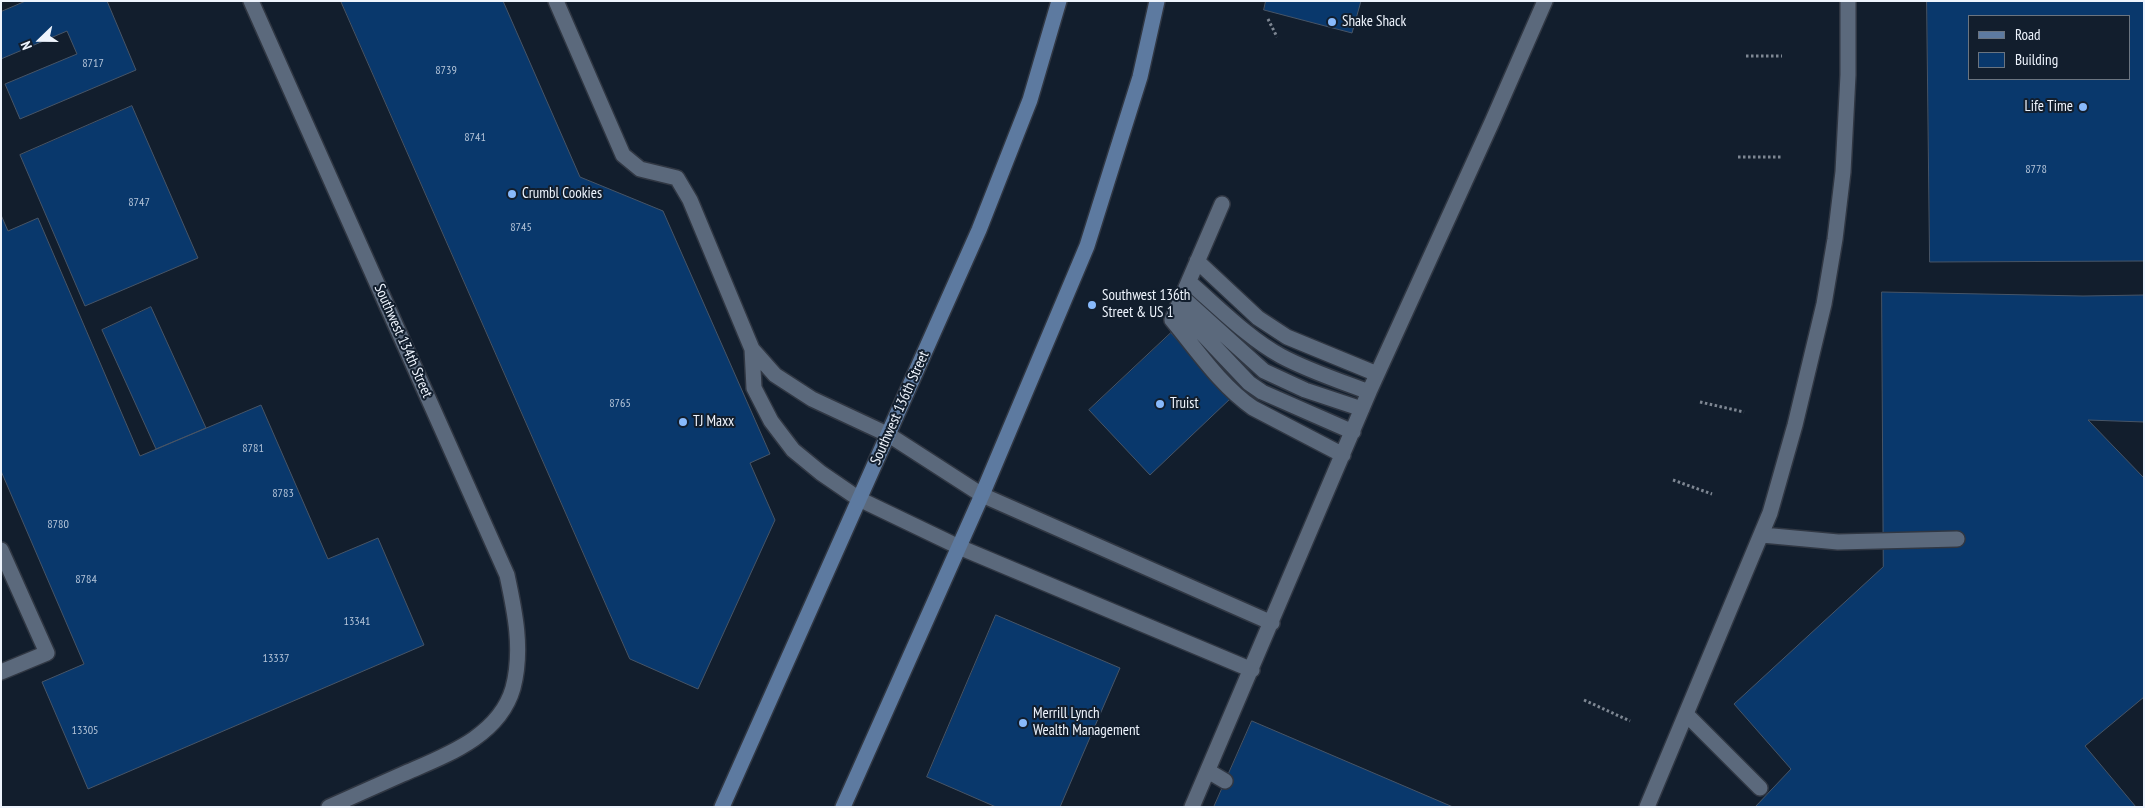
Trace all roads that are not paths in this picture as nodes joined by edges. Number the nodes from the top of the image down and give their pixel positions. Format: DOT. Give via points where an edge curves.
graph roads {
  1 [pos="251,1"];
  2 [pos="556,1"];
  3 [pos="1059,1"];
  4 [pos="1157,1"];
  5 [pos="1545,1"];
  6 [pos="1848,1"];
  7 [pos="1222,204"];
  8 [pos="1197,261"];
  9 [pos="1189,282"];
  10 [pos="1180,302"];
  11 [pos="752,349"];
  12 [pos="1377,374"];
  13 [pos="1369,392"];
  14 [pos="1362,410"];
  15 [pos="1353,432"];
  16 [pos="888,435"];
  17 [pos="1343,455"];
  18 [pos="982,495"];
  19 [pos="859,499"];
  20 [pos="1762,535"];
  21 [pos="1957,539"];
  22 [pos="959,547"];
  23 [pos="1,550"];
  24 [pos="1272,623"];
  25 [pos="1252,670"];
  26 [pos="1,672"];
  27 [pos="1686,715"];
  28 [pos="1208,771"];
  29 [pos="1225,781"];
  30 [pos="1760,788"];
  31 [pos="330,807"];
  32 [pos="722,807"];
  33 [pos="843,807"];
  34 [pos="1192,807"];
  35 [pos="1647,807"];
  1 -- 31 [label="street, Southwest 134th Street" via="507,574 516,614 518,654 512,689 499,714 480,735 453,752"];
  2 -- 11 [label="street" via="623,155 640,169 677,178 690,200"];
  3 -- 16 [label="street, Southwest 136th Street" via="1030,100 979,230"];
  4 -- 18 [label="street" via="1140,77 1087,246"];
  5 -- 12 [label="street"];
  6 -- 20 [label="street" via="1843,172 1835,239 1824,304"];
  7 -- 8 [label="street"];
  8 -- 9 [label="street"];
  8 -- 12 [label="street" via="1258,318 1287,338"];
  9 -- 10 [label="street"];
  9 -- 13 [label="street" via="1280,356"];
  10 -- 14 [label="street" via="1264,371"];
  10 -- 15 [label="street" via="1249,383 1262,392"];
  10 -- 17 [label="street" via="1172,320 1229,389 1253,408"];
  11 -- 16 [label="street" via="776,374 812,399"];
  11 -- 19 [label="street" via="754,388 771,421 793,450"];
  12 -- 13 [label="street"];
  13 -- 14 [label="street"];
  14 -- 15 [label="street"];
  15 -- 17 [label="street"];
  16 -- 18 [label="street"];
  16 -- 19 [label="street, Southwest 136th Street"];
  17 -- 24 [label="street"];
  18 -- 22 [label="street"];
  18 -- 24 [label="street"];
  19 -- 22 [label="street"];
  19 -- 32 [label="street, Southwest 136th Street"];
  20 -- 21 [label="street" via="1838,542"];
  20 -- 27 [label="street"];
  22 -- 25 [label="street"];
  22 -- 33 [label="street"];
  23 -- 26 [label="street" via="47,653"];
  24 -- 25 [label="street"];
  25 -- 28 [label="street"];
  27 -- 30 [label="street"];
  27 -- 35 [label="street"];
  28 -- 29 [label="street"];
  28 -- 34 [label="street"];
}
